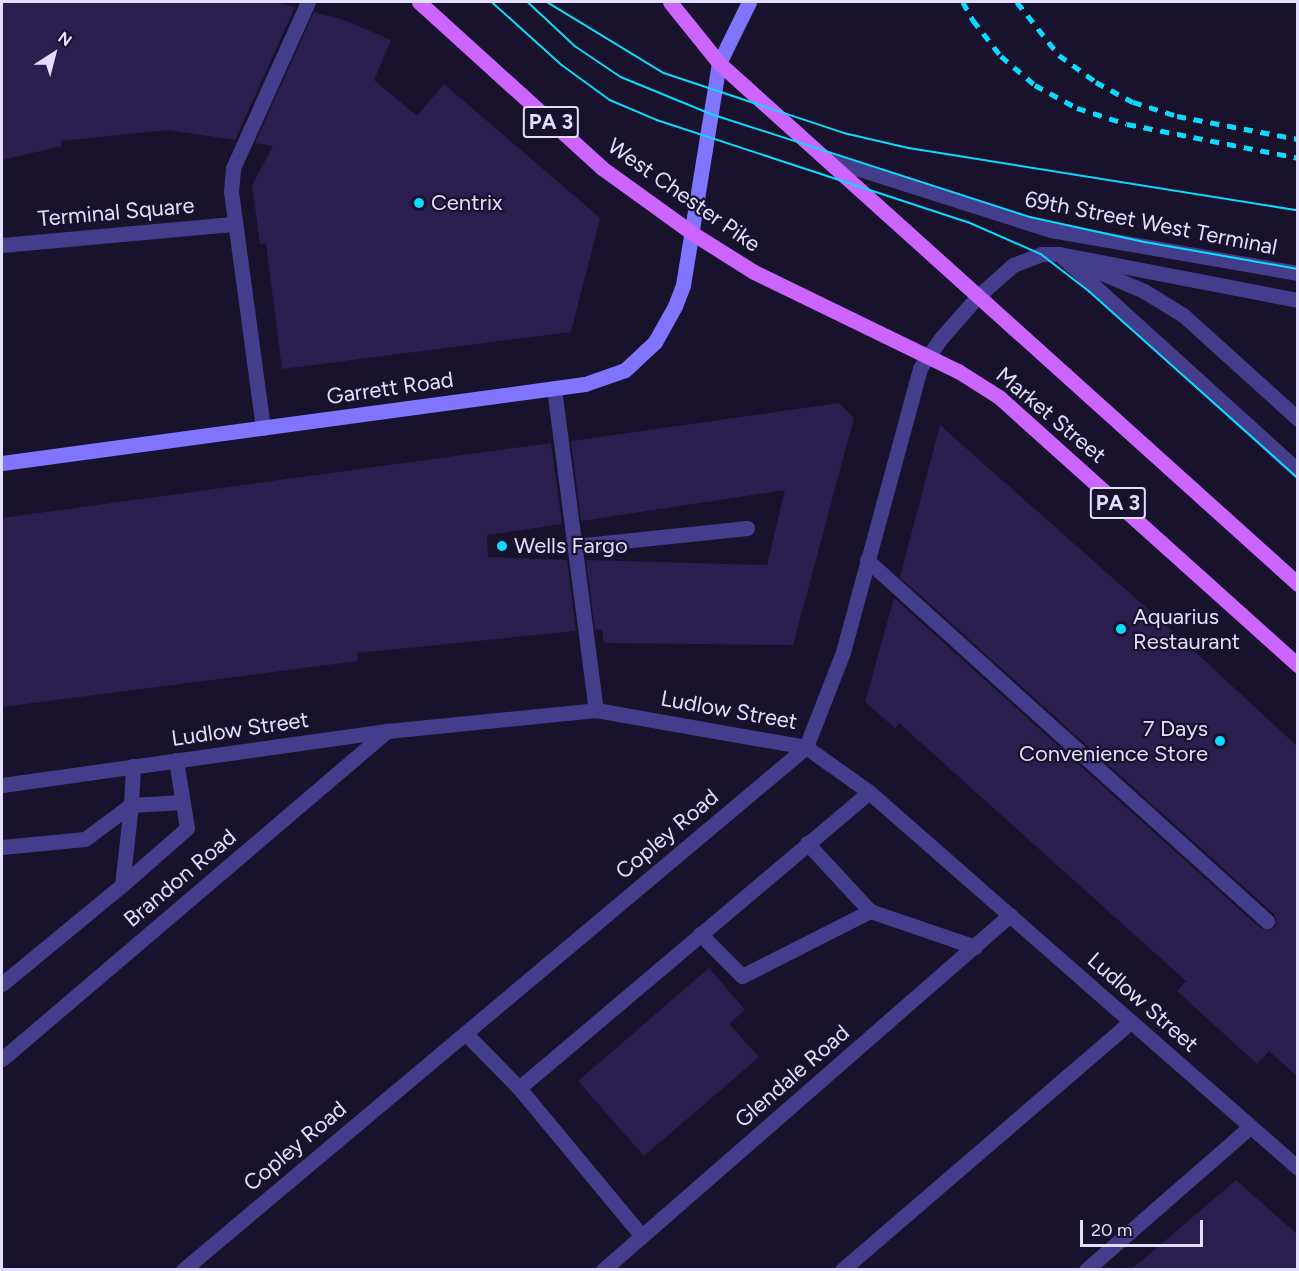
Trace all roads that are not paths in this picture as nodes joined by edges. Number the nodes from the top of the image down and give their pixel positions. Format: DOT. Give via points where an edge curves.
graph roads {
  1 [pos="308,2"];
  2 [pos="419,2"];
  3 [pos="670,2"];
  4 [pos="750,2"];
  5 [pos="719,63"];
  6 [pos="825,158"];
  7 [pos="235,224"];
  8 [pos="692,233"];
  9 [pos="2,245"];
  10 [pos="1059,254"];
  11 [pos="1298,273"];
  12 [pos="978,296"];
  13 [pos="1298,300"];
  14 [pos="928,356"];
  15 [pos="554,388"];
  16 [pos="1298,419"];
  17 [pos="263,428"];
  18 [pos="2,463"];
  19 [pos="1298,471"];
  20 [pos="747,528"];
  21 [pos="574,546"];
  22 [pos="867,560"];
  23 [pos="1298,584"];
  24 [pos="1298,665"];
  25 [pos="596,710"];
  26 [pos="387,731"];
  27 [pos="806,747"];
  28 [pos="176,760"];
  29 [pos="133,766"];
  30 [pos="2,785"];
  31 [pos="869,792"];
  32 [pos="182,802"];
  33 [pos="131,805"];
  34 [pos="807,843"];
  35 [pos="2,847"];
  36 [pos="122,885"];
  37 [pos="870,911"];
  38 [pos="1010,915"];
  39 [pos="1267,921"];
  40 [pos="700,934"];
  41 [pos="975,947"];
  42 [pos="2,984"];
  43 [pos="1131,1021"];
  44 [pos="465,1033"];
  45 [pos="2,1059"];
  46 [pos="519,1088"];
  47 [pos="1250,1126"];
  48 [pos="1298,1168"];
  49 [pos="642,1236"];
  50 [pos="183,1269"];
  51 [pos="603,1269"];
  52 [pos="842,1269"];
  53 [pos="1086,1269"];
  1 -- 7 [label="street" via="233,168"];
  2 -- 8 [label="main road, West Chester Pike / PA 3" via="602,168"];
  3 -- 5 [label="main road, PA 3"];
  4 -- 5 [label="main road, Garrett Road"];
  5 -- 6 [label="main road, PA 3"];
  5 -- 8 [label="main road, Garrett Road"];
  6 -- 11 [label="street, 69th Street West Terminal" via="1052,230"];
  6 -- 12 [label="main road, PA 3"];
  7 -- 9 [label="street, Terminal Square"];
  7 -- 17 [label="street"];
  8 -- 14 [label="main road, West Chester Pike / PA 3" via="754,272"];
  8 -- 15 [label="main road, Garrett Road" via="683,285 655,342 625,370 585,384"];
  10 -- 12 [label="street" via="1041,254 1013,265"];
  10 -- 13 [label="street"];
  10 -- 16 [label="street" via="1144,291 1183,315"];
  10 -- 19 [label="street"];
  12 -- 14 [label="street, Copley Road"];
  12 -- 23 [label="main road, Market Street / PA 3"];
  14 -- 22 [label="street, Copley Road" via="920,368 906,412"];
  14 -- 24 [label="main road, Market Street / PA 3" via="979,383 1016,410"];
  15 -- 17 [label="main road, Garrett Road"];
  15 -- 21 [label="street"];
  17 -- 18 [label="main road, Garrett Road"];
  20 -- 21 [label="street"];
  21 -- 25 [label="street"];
  22 -- 27 [label="street, Copley Road" via="843,652"];
  22 -- 39 [label="street"];
  25 -- 26 [label="street, Ludlow Street"];
  25 -- 27 [label="street, Ludlow Street"];
  26 -- 28 [label="street, Ludlow Street"];
  26 -- 45 [label="street, Brandon Road"];
  27 -- 31 [label="street, Ludlow Street"];
  27 -- 44 [label="street, Copley Road"];
  28 -- 29 [label="street, Ludlow Street"];
  28 -- 32 [label="street"];
  29 -- 30 [label="street, Ludlow Street"];
  29 -- 33 [label="street"];
  31 -- 34 [label="street"];
  31 -- 38 [label="street, Ludlow Street"];
  32 -- 33 [label="street"];
  32 -- 36 [label="street" via="187,828"];
  33 -- 35 [label="street" via="85,839"];
  33 -- 36 [label="street"];
  34 -- 37 [label="street"];
  34 -- 40 [label="street"];
  36 -- 42 [label="street"];
  37 -- 40 [label="street" via="742,976"];
  37 -- 41 [label="street"];
  38 -- 41 [label="street, Glendale Road"];
  38 -- 43 [label="street, Ludlow Street"];
  40 -- 46 [label="street"];
  41 -- 49 [label="street, Glendale Road"];
  43 -- 47 [label="street, Ludlow Street"];
  43 -- 52 [label="street"];
  44 -- 46 [label="street"];
  44 -- 50 [label="street, Copley Road"];
  46 -- 49 [label="street"];
  47 -- 48 [label="street, Ludlow Street"];
  47 -- 53 [label="street"];
  49 -- 51 [label="street, Glendale Road"];
}
